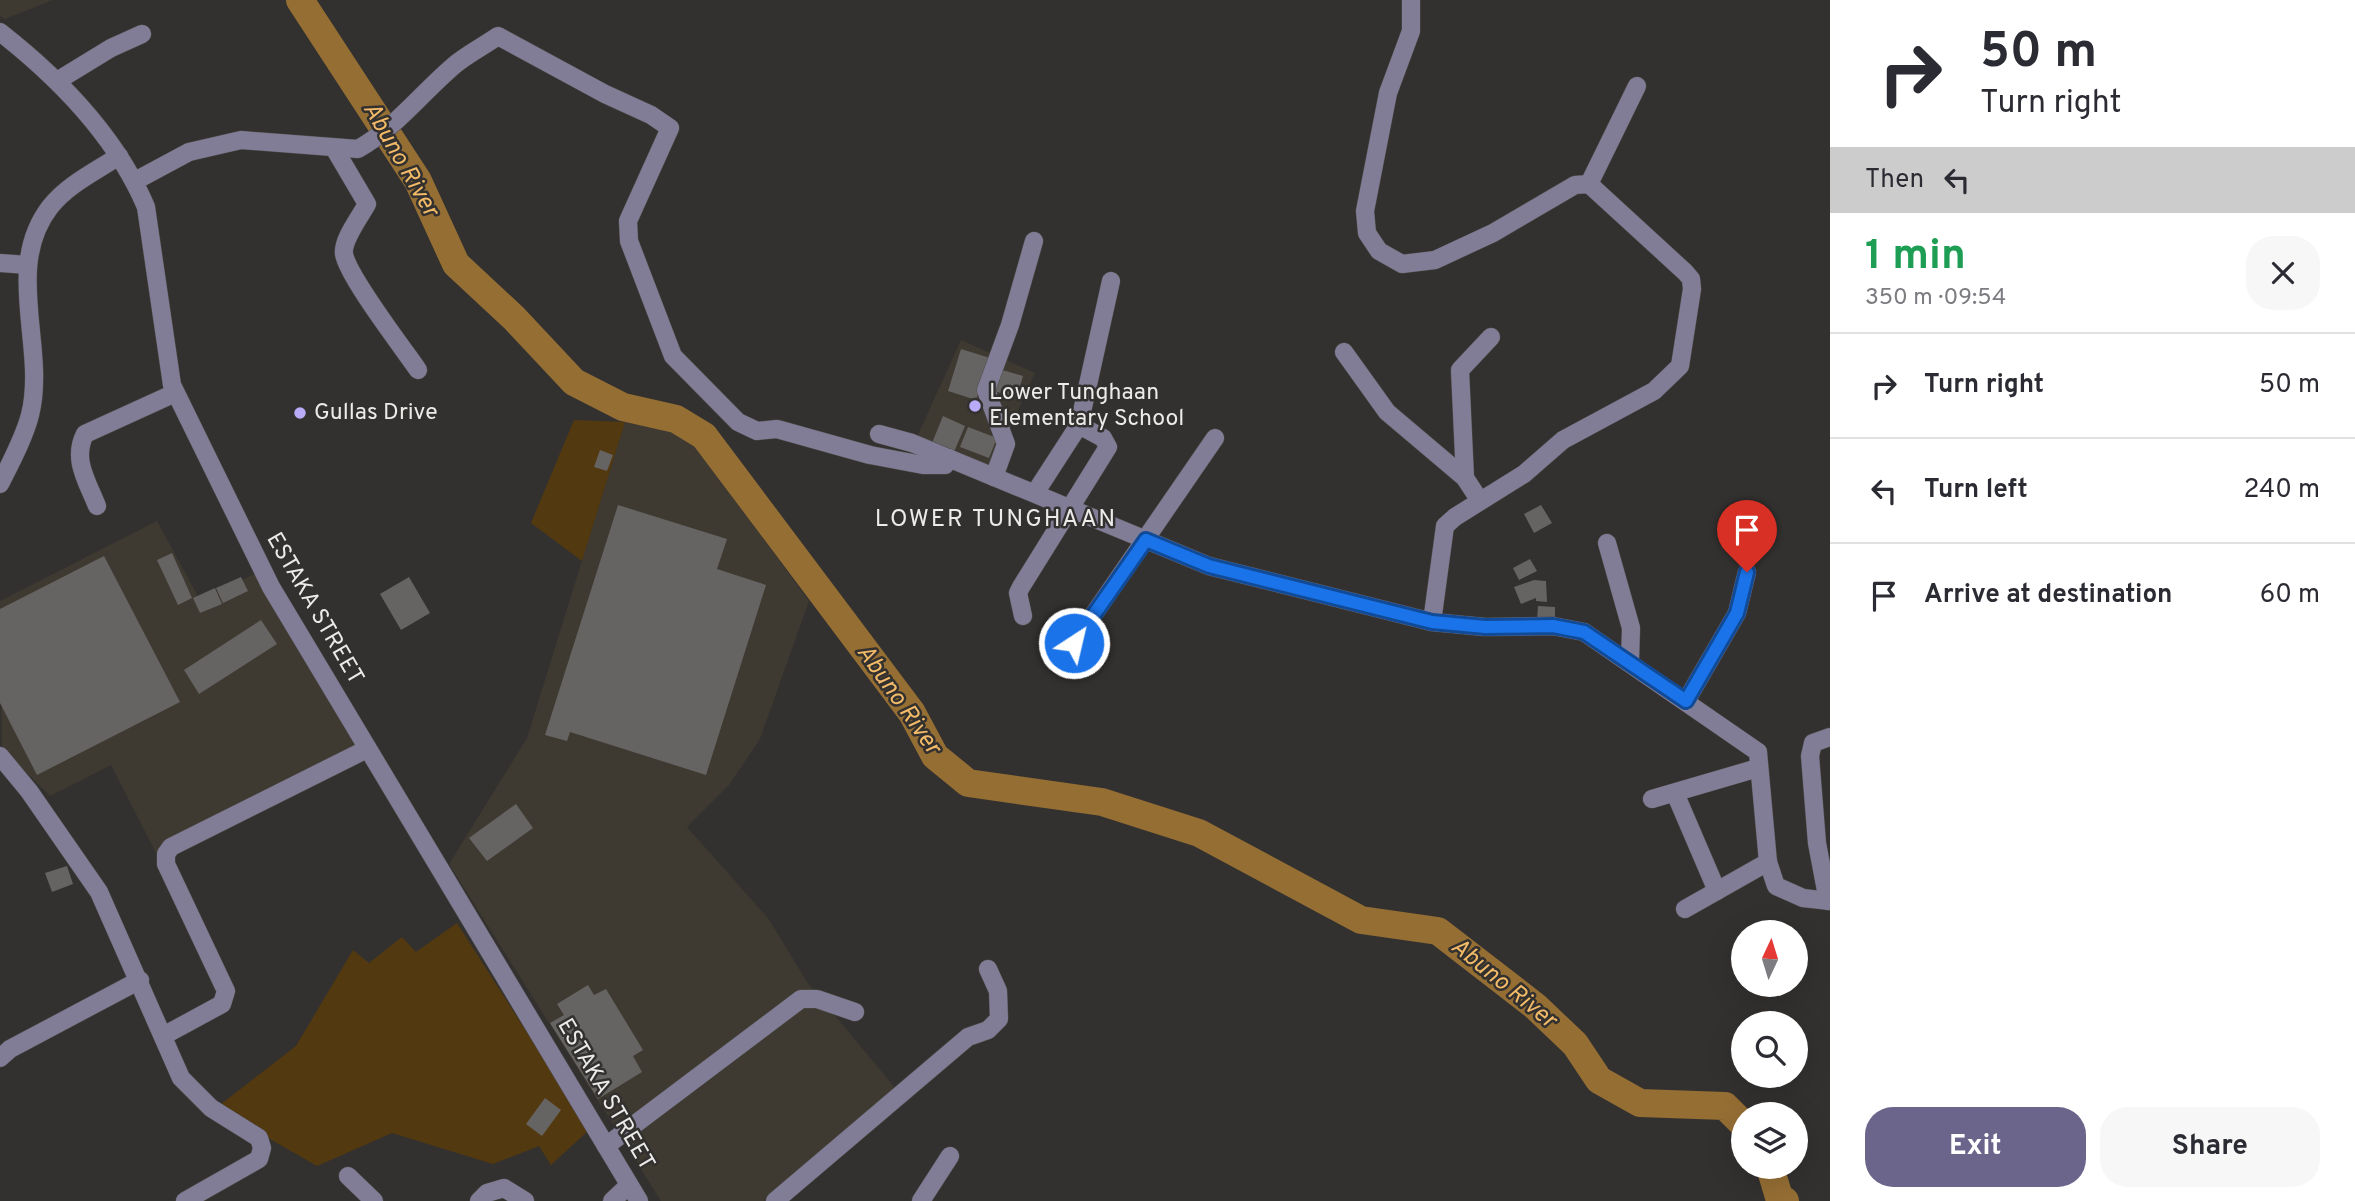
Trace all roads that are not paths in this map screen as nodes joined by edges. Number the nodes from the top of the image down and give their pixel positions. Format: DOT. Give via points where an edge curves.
graph roads {
  1 [pos="1411,0"];
  2 [pos="0,32"];
  3 [pos="142,34"];
  4 [pos="57,81"];
  5 [pos="1637,86"];
  6 [pos="334,148"];
  7 [pos="119,156"];
  8 [pos="135,181"];
  9 [pos="1589,184"];
  10 [pos="1034,241"];
  11 [pos="0,263"];
  12 [pos="28,265"];
  13 [pos="1111,281"];
  14 [pos="1491,337"];
  15 [pos="1344,352"];
  16 [pos="418,370"];
  17 [pos="176,393"];
  18 [pos="1079,425"];
  19 [pos="880,434"];
  20 [pos="1215,438"];
  21 [pos="949,458"];
  22 [pos="994,477"];
  23 [pos="1465,478"];
  24 [pos="0,484"];
  25 [pos="1035,493"];
  26 [pos="1480,501"];
  27 [pos="97,506"];
  28 [pos="1072,507"];
  29 [pos="1146,540"];
  30 [pos="1607,543"];
  31 [pos="1747,572"];
  32 [pos="1023,616"];
  33 [pos="1432,622"];
  34 [pos="1074,643"];
  35 [pos="1630,662"];
  36 [pos="1686,701"];
  37 [pos="1830,737"];
  38 [pos="367,749"];
  39 [pos="0,756"];
  40 [pos="1758,768"];
  41 [pos="1675,793"];
  42 [pos="1652,799"];
  43 [pos="1824,841"];
  44 [pos="1768,862"];
  45 [pos="1717,891"];
  46 [pos="1829,901"];
  47 [pos="1685,909"];
  48 [pos="988,969"];
  49 [pos="140,980"];
  50 [pos="855,1012"];
  51 [pos="163,1036"];
  52 [pos="0,1058"];
  53 [pos="607,1146"];
  54 [pos="950,1156"];
  55 [pos="348,1176"];
  56 [pos="629,1185"];
  57 [pos="185,1201"];
  58 [pos="374,1201"];
  59 [pos="479,1201"];
  60 [pos="525,1201"];
  61 [pos="612,1201"];
  62 [pos="639,1201"];
  63 [pos="775,1201"];
  64 [pos="921,1201"];
  1 -- 9 [label="street" via="1411,31 1388,93 1365,211 1367,233 1379,250 1402,264 1435,260 1493,233 1575,185"];
  2 -- 4 [label="street, ESTAKA STREET"];
  3 -- 4 [label="street"];
  4 -- 7 [label="street, ESTAKA STREET"];
  5 -- 9 [label="street"];
  6 -- 8 [label="street" via="241,140 190,152"];
  6 -- 16 [label="street" via="367,204 344,255"];
  6 -- 21 [label="street" via="358,149 374,139 457,63 498,36 670,128 626,230 673,356 721,408 757,431 777,429 923,465 944,466"];
  7 -- 8 [label="street, ESTAKA STREET"];
  7 -- 12 [label="street" via="52,204 42,218"];
  8 -- 17 [label="street, ESTAKA STREET" via="146,207 164,346"];
  9 -- 26 [label="street" via="1691,279 1680,366 1654,391 1563,440 1524,474"];
  10 -- 22 [label="street" via="986,390 1006,444"];
  11 -- 12 [label="street"];
  12 -- 24 [label="street" via="34,372 30,415"];
  13 -- 18 [label="street"];
  14 -- 23 [label="street" via="1460,370"];
  15 -- 23 [label="street" via="1387,412"];
  17 -- 27 [label="street" via="85,433 78,446 78,460"];
  17 -- 38 [label="street, ESTAKA STREET" via="271,587"];
  18 -- 25 [label="street"];
  18 -- 28 [label="street" via="1103,438 1108,447"];
  19 -- 21 [label="street"];
  20 -- 29 [label="street"];
  21 -- 22 [label="street"];
  22 -- 25 [label="street"];
  23 -- 26 [label="street"];
  25 -- 28 [label="street"];
  26 -- 33 [label="street" via="1444,526"];
  28 -- 29 [label="street"];
  28 -- 32 [label="street" via="1018,593"];
  29 -- 33 [label="street" via="1209,566"];
  29 -- 34 [label="street"];
  30 -- 35 [label="street" via="1631,628"];
  31 -- 36 [label="street" via="1737,613"];
  33 -- 35 [label="street" via="1553,626 1584,632"];
  35 -- 36 [label="street"];
  36 -- 40 [label="street" via="1758,752"];
  37 -- 43 [label="street" via="1812,743 1810,756"];
  38 -- 51 [label="street" via="171,847 166,854 166,864 226,991 222,1004"];
  38 -- 53 [label="street, ESTAKA STREET"];
  39 -- 49 [label="street" via="99,892"];
  40 -- 41 [label="street"];
  40 -- 44 [label="street"];
  41 -- 42 [label="street"];
  41 -- 45 [label="street"];
  43 -- 46 [label="street"];
  44 -- 45 [label="street"];
  44 -- 46 [label="street" via="1776,886 1803,898"];
  45 -- 47 [label="street"];
  48 -- 63 [label="street" via="998,991 999,1019 988,1030 968,1037"];
  49 -- 51 [label="street"];
  49 -- 52 [label="street"];
  50 -- 53 [label="street" via="817,999 801,999"];
  51 -- 57 [label="street" via="181,1079 211,1108 259,1138 262,1148 259,1159"];
  53 -- 56 [label="street, ESTAKA STREET"];
  54 -- 64 [label="street"];
  55 -- 58 [label="street"];
  56 -- 61 [label="street"];
  56 -- 62 [label="street, ESTAKA STREET"];
  59 -- 60 [label="street" via="504,1188"];
}
